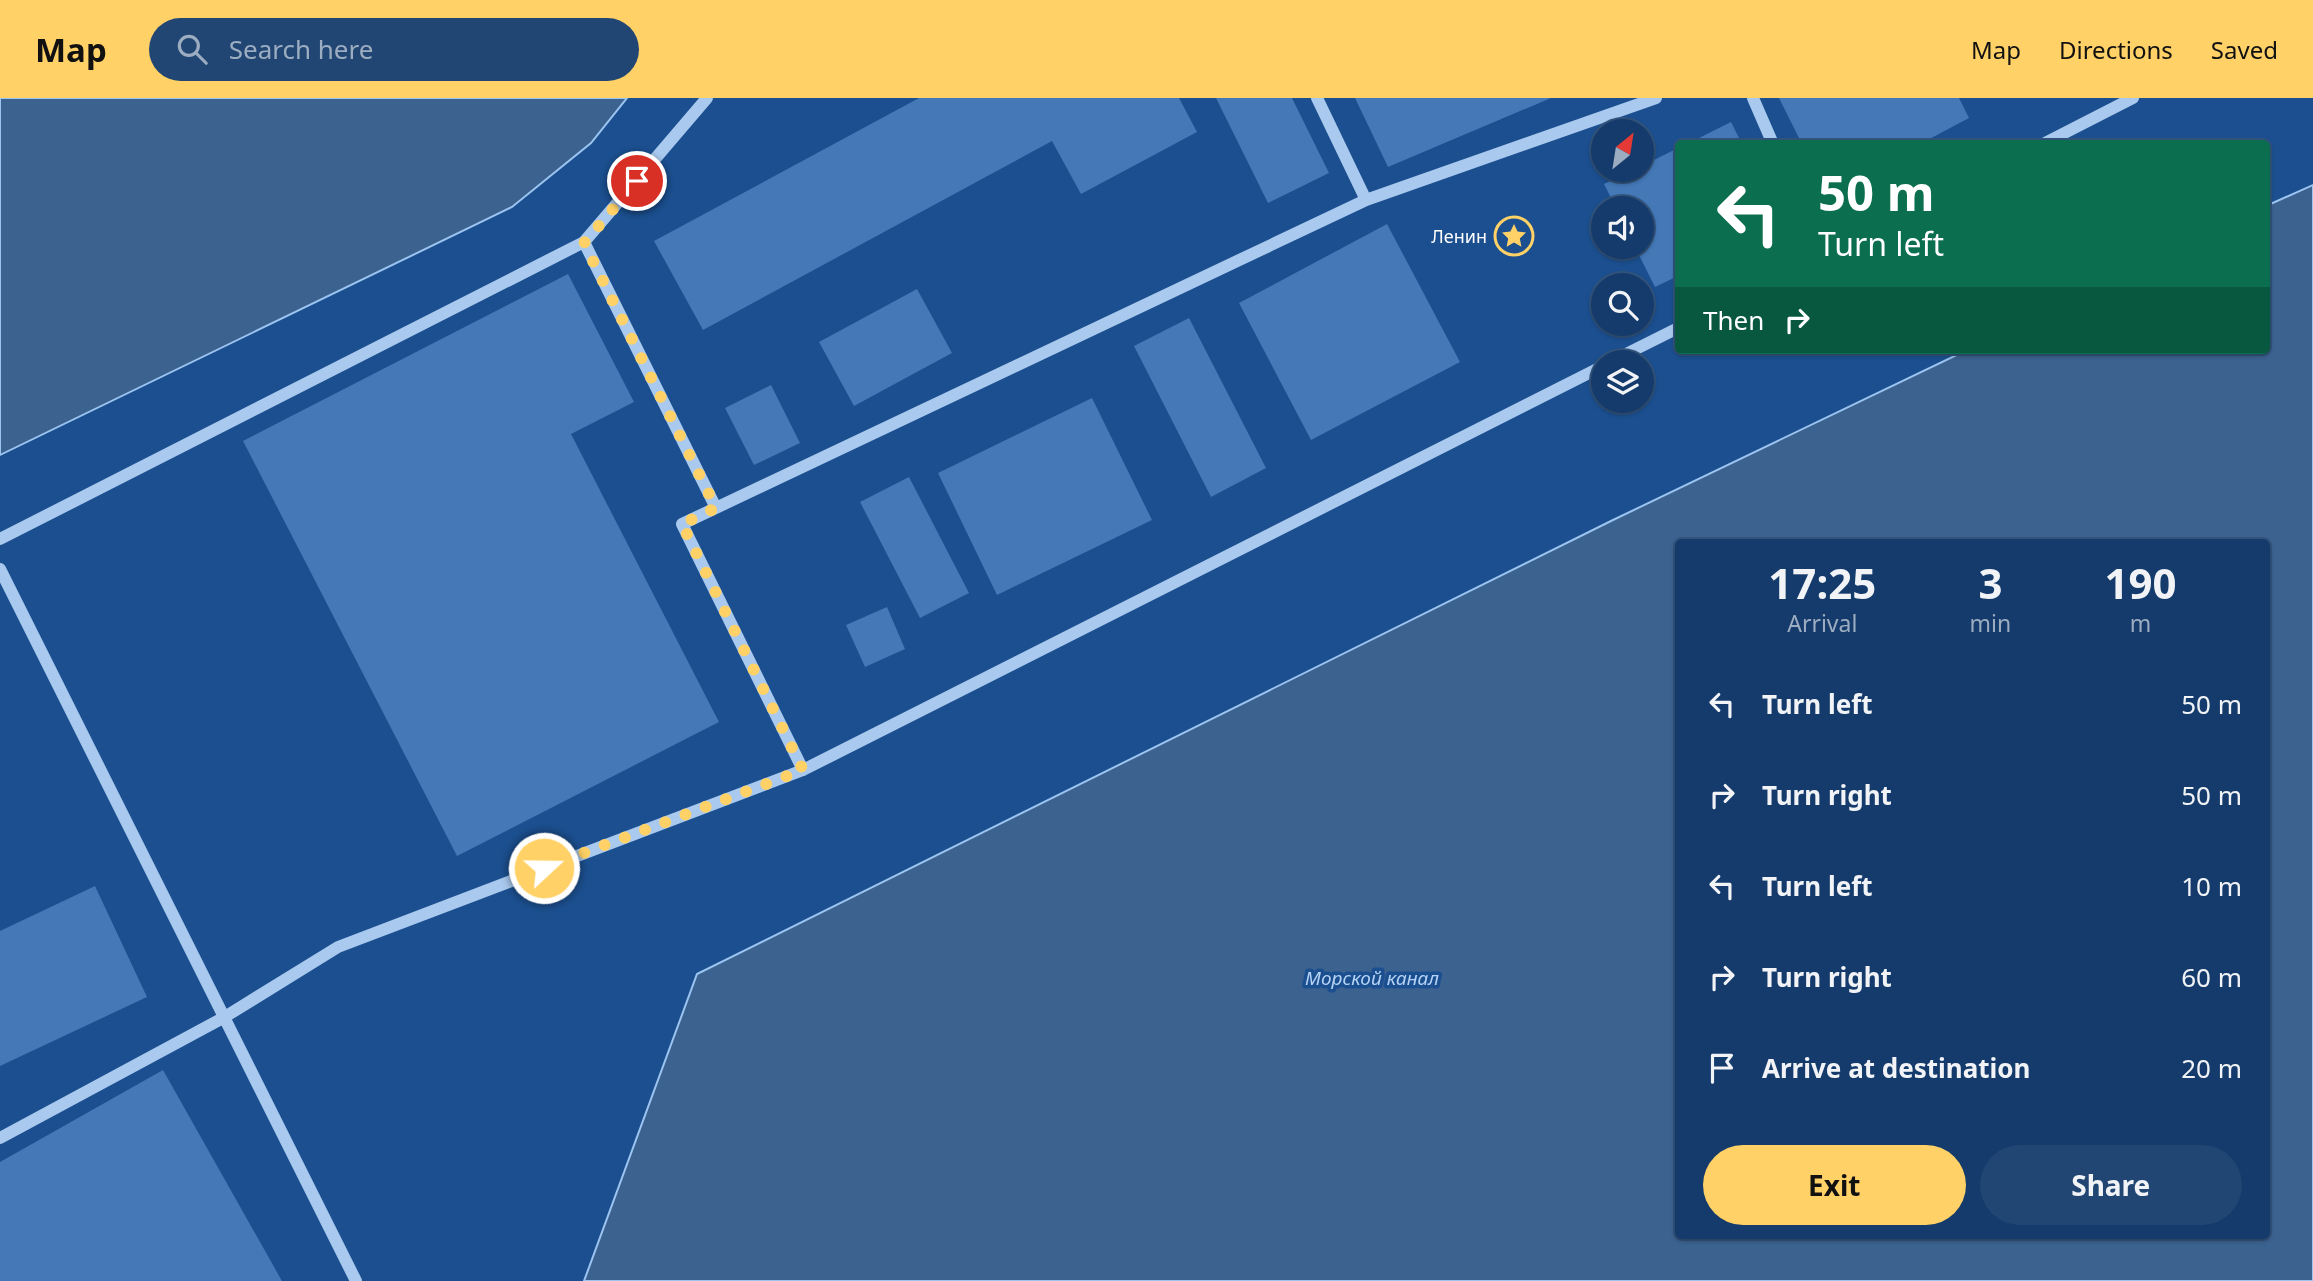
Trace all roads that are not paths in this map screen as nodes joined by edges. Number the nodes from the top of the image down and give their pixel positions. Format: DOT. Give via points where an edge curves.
graph roads {
  1 [pos="707,98"];
  2 [pos="1317,98"];
  3 [pos="1656,98"];
  4 [pos="1753,98"];
  5 [pos="2133,98"];
  6 [pos="1771,140"];
  7 [pos="2051,140"];
  8 [pos="1366,200"];
  9 [pos="584,243"];
  10 [pos="1675,330"];
  11 [pos="1634,350"];
  12 [pos="1591,372"];
  13 [pos="716,508"];
  14 [pos="0,538"];
  15 [pos="0,569"];
  16 [pos="803,770"];
  17 [pos="223,1018"];
  18 [pos="0,1138"];
  19 [pos="356,1281"];
  1 -- 9 [label="lane"];
  2 -- 8 [label="lane"];
  3 -- 8 [label="lane"];
  4 -- 6 [label="lane"];
  5 -- 7 [label="lane"];
  8 -- 13 [label="lane"];
  9 -- 13 [label="lane"];
  9 -- 14 [label="lane"];
  10 -- 11 [label="lane"];
  12 -- 16 [label="lane"];
  13 -- 16 [label="lane" via="682,524"];
  15 -- 17 [label="lane"];
  16 -- 17 [label="lane" via="338,947"];
  17 -- 18 [label="lane"];
  17 -- 19 [label="lane"];
}
